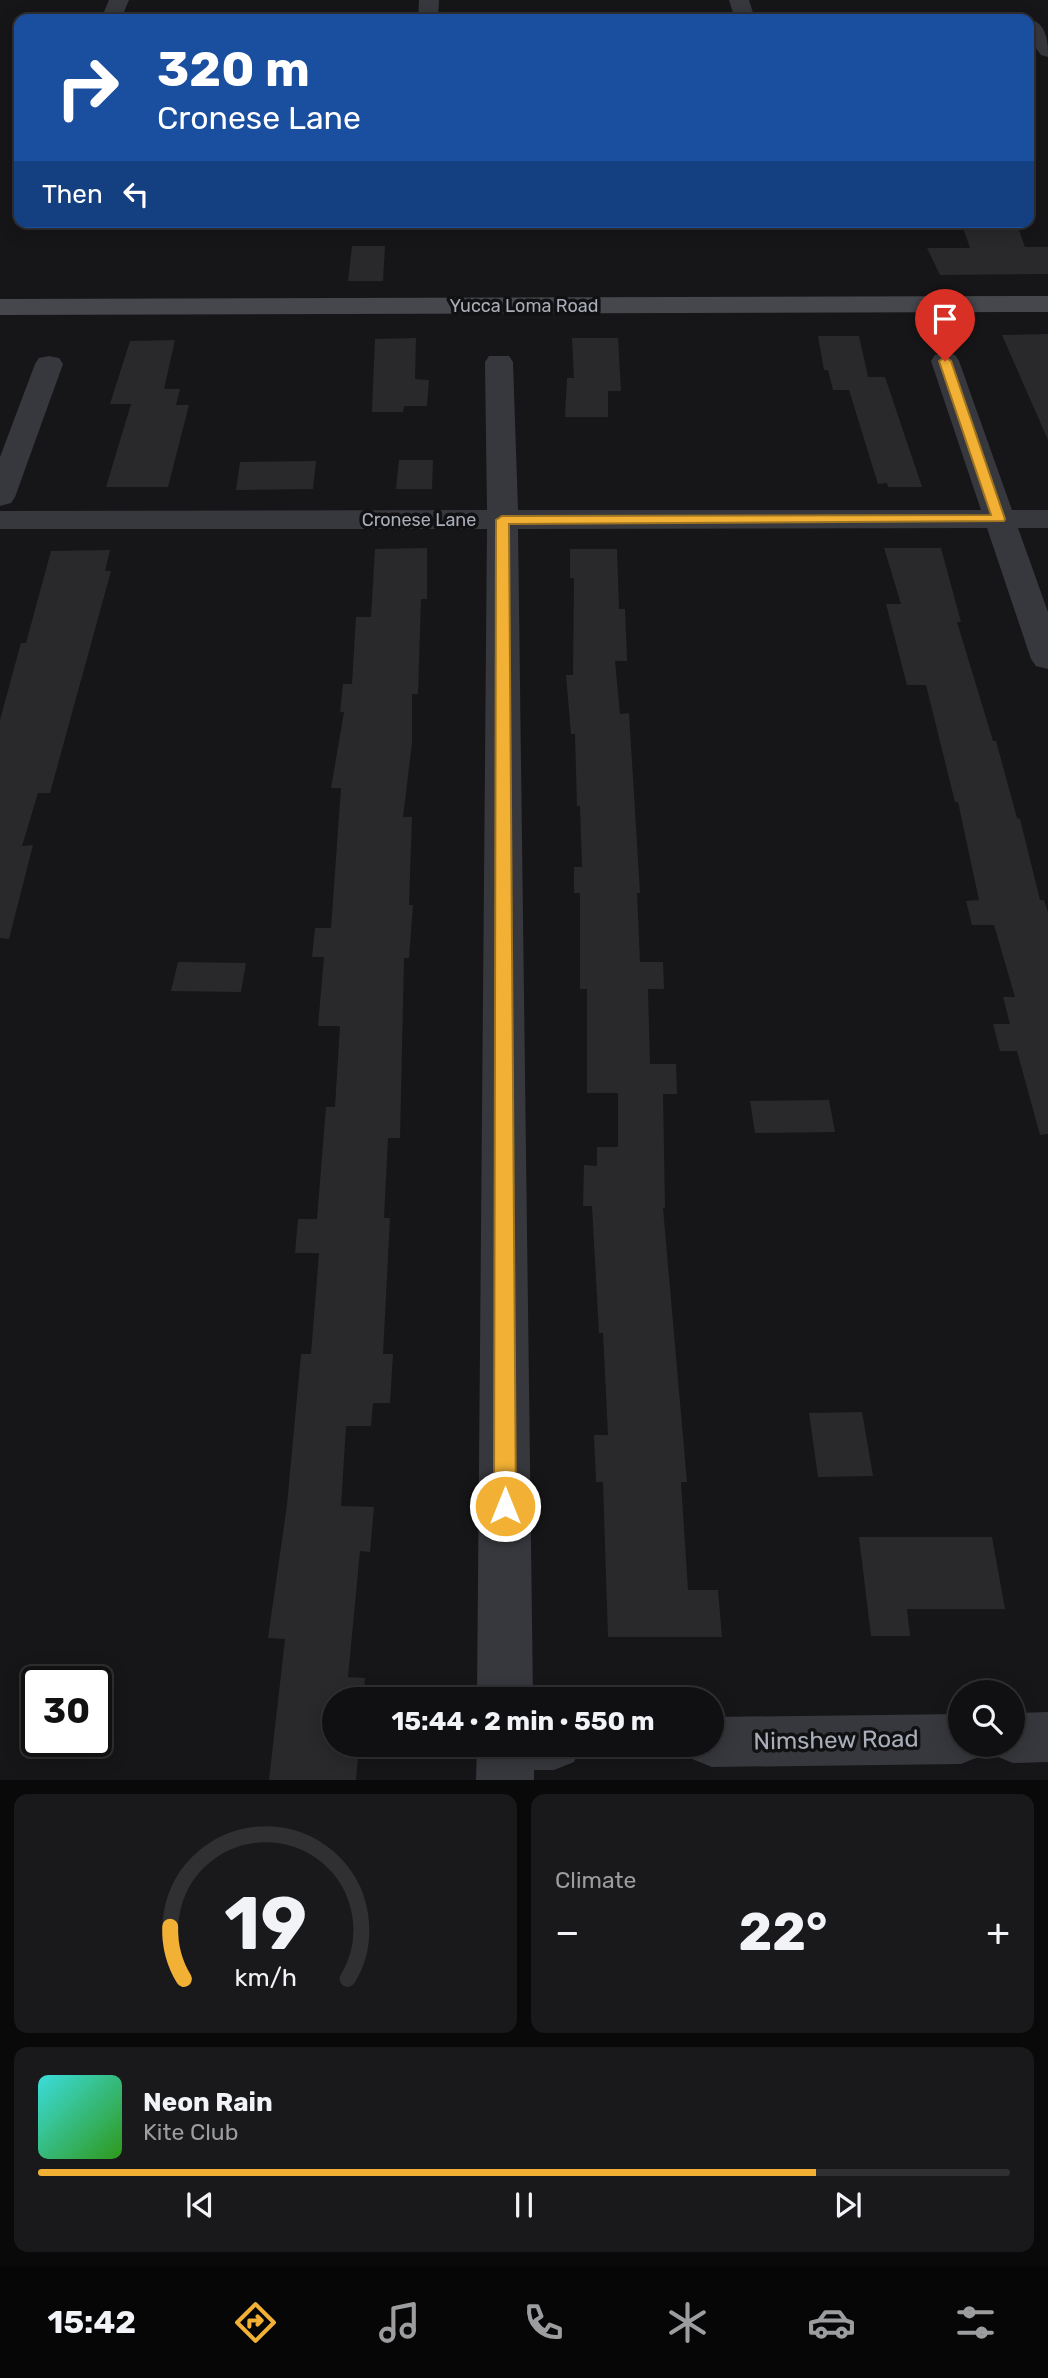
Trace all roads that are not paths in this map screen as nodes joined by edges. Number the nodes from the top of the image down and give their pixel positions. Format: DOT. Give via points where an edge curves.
graph roads {
  1 [pos="1034,26"];
  2 [pos="1048,51"];
  3 [pos="1048,304"];
  4 [pos="0,307"];
  5 [pos="945,361"];
  6 [pos="499,362"];
  7 [pos="49,364"];
  8 [pos="0,497"];
  9 [pos="999,519"];
  10 [pos="1048,519"];
  11 [pos="0,520"];
  12 [pos="502,520"];
  13 [pos="1048,659"];
  14 [pos="505,1687"];
  15 [pos="1048,1737"];
  16 [pos="948,1738"];
  17 [pos="1025,1738"];
  18 [pos="724,1742"];
  19 [pos="505,1757"];
  20 [pos="505,1780"];
  1 -- 2 [label="street"];
  3 -- 4 [label="main road, Yucca Loma Road"];
  5 -- 9 [label="street"];
  6 -- 12 [label="street"];
  7 -- 8 [label="street"];
  9 -- 10 [label="street, Cronese Lane"];
  9 -- 12 [label="street, Cronese Lane"];
  9 -- 13 [label="street"];
  11 -- 12 [label="street, Cronese Lane"];
  12 -- 14 [label="street"];
  15 -- 17 [label="street"];
  16 -- 18 [label="street, Nimshew Road"];
  19 -- 20 [label="street"];
}
